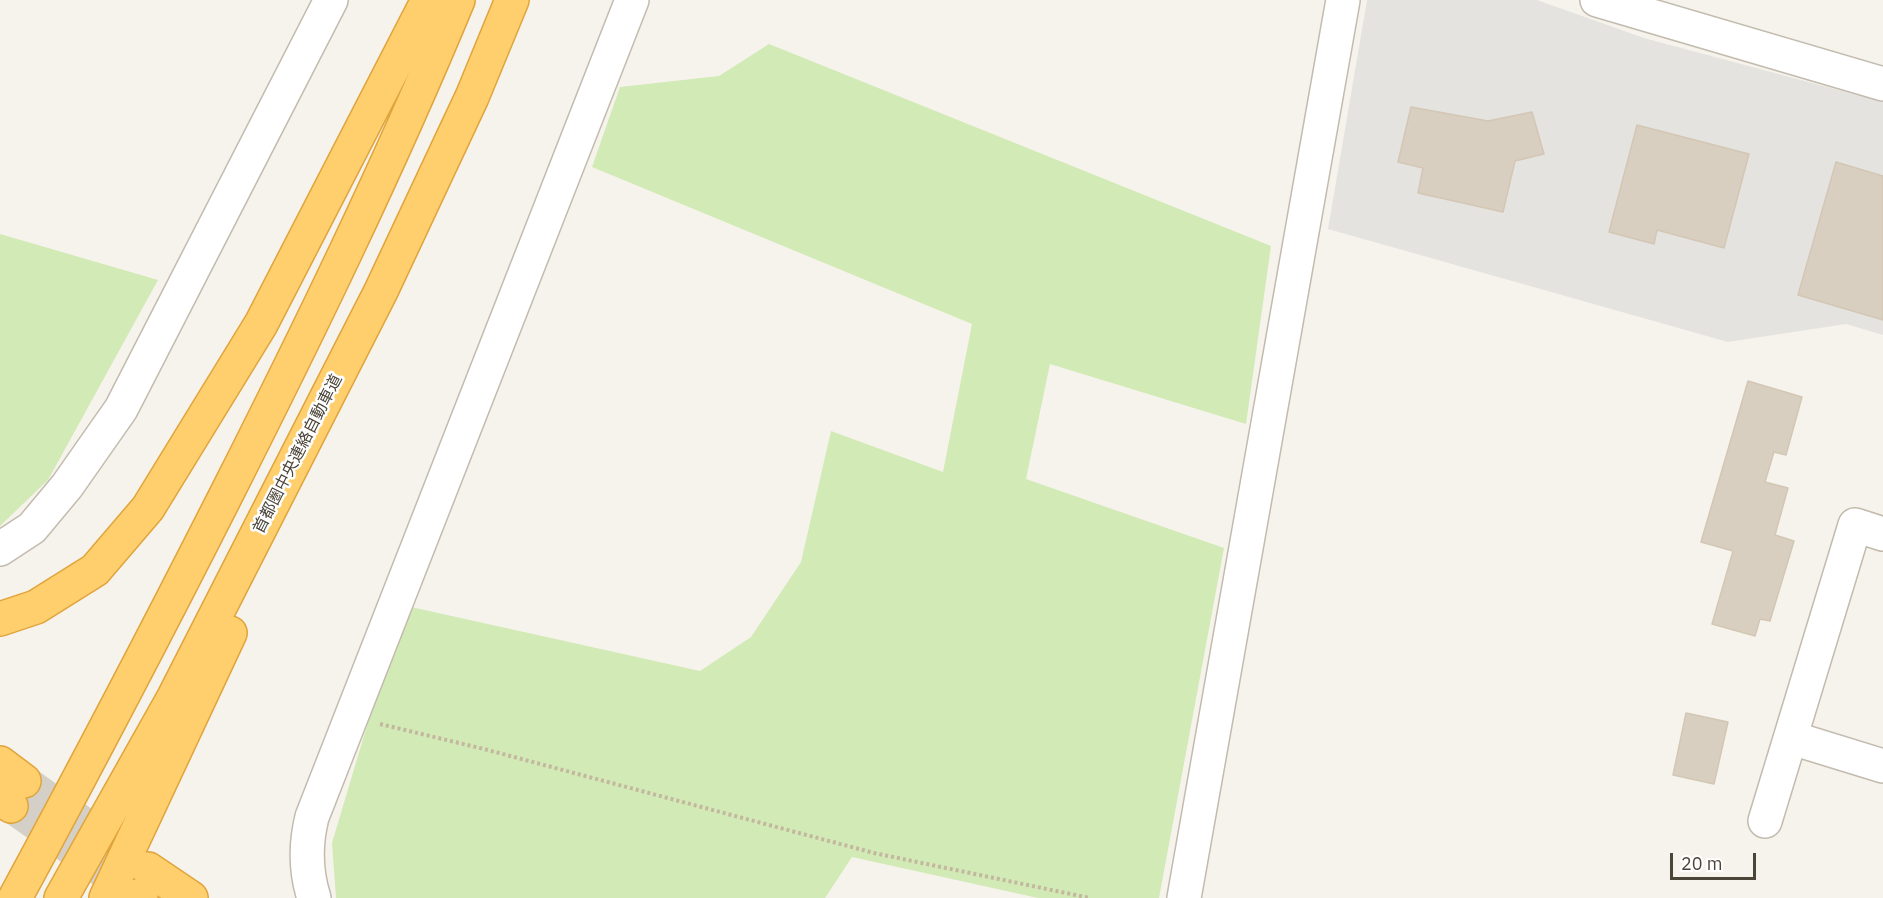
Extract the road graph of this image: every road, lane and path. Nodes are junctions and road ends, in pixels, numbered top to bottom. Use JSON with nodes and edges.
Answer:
{"nodes":[{"id":1,"x":331,"y":0,"type":"edge"},
{"id":2,"x":428,"y":0,"type":"edge"},
{"id":3,"x":458,"y":0,"type":"edge"},
{"id":4,"x":512,"y":0,"type":"edge"},
{"id":5,"x":632,"y":0,"type":"edge"},
{"id":6,"x":1343,"y":0,"type":"edge"},
{"id":7,"x":1597,"y":0,"type":"edge"},
{"id":8,"x":1883,"y":84,"type":"edge"},
{"id":9,"x":381,"y":291,"type":"junction"},
{"id":10,"x":1883,"y":534,"type":"edge"},
{"id":11,"x":0,"y":549,"type":"edge"},
{"id":12,"x":0,"y":620,"type":"edge"},
{"id":13,"x":350,"y":717,"type":"junction"},
{"id":14,"x":1792,"y":738,"type":"junction"},
{"id":15,"x":1883,"y":766,"type":"edge"},
{"id":16,"x":1765,"y":821,"type":"dead end"},
{"id":17,"x":133,"y":890,"type":"edge"},
{"id":18,"x":15,"y":898,"type":"edge"},
{"id":19,"x":61,"y":898,"type":"edge"},
{"id":20,"x":191,"y":898,"type":"edge"},
{"id":21,"x":314,"y":898,"type":"edge"},
{"id":22,"x":1090,"y":898,"type":"edge"},
{"id":23,"x":1184,"y":898,"type":"edge"}],
"edges":[{"from":1,"to":11,"type":"street"},
{"from":2,"to":12,"type":"highway"},
{"from":3,"to":18,"type":"highway"},
{"from":4,"to":9,"type":"highway","name":"首都圏中央連絡自動車道"},
{"from":5,"to":13,"type":"street"},
{"from":6,"to":23,"type":"street"},
{"from":7,"to":8,"type":"street"},
{"from":9,"to":17,"type":"highway"},
{"from":9,"to":19,"type":"highway","name":"首都圏中央連絡自動車道"},
{"from":10,"to":14,"type":"street"},
{"from":13,"to":21,"type":"street"},
{"from":13,"to":22,"type":"path"},
{"from":14,"to":15,"type":"street"},
{"from":14,"to":16,"type":"street"},
{"from":17,"to":20,"type":"highway"}]}
